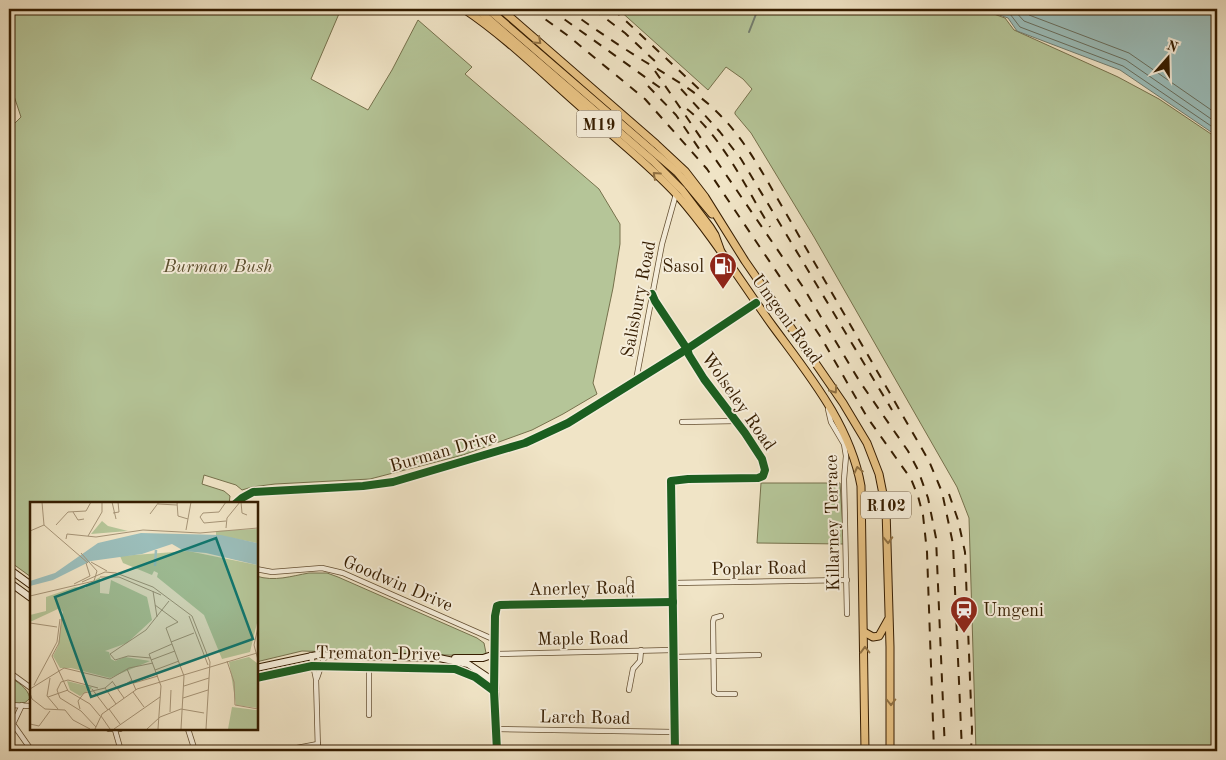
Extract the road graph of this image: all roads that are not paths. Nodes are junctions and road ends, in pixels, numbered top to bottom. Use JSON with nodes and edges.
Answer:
{"nodes":[{"id":1,"x":464,"y":9,"type":"edge"},
{"id":2,"x":477,"y":9,"type":"edge"},
{"id":3,"x":488,"y":9,"type":"edge"},
{"id":4,"x":501,"y":9,"type":"edge"},
{"id":5,"x":548,"y":64,"type":"junction"},
{"id":6,"x":676,"y":194,"type":"junction"},
{"id":7,"x":728,"y":234,"type":"junction"},
{"id":8,"x":721,"y":252,"type":"junction"},
{"id":9,"x":652,"y":294,"type":"junction"},
{"id":10,"x":756,"y":303,"type":"junction"},
{"id":11,"x":687,"y":349,"type":"junction"},
{"id":12,"x":636,"y":380,"type":"junction"},
{"id":13,"x":828,"y":405,"type":"junction"},
{"id":14,"x":736,"y":421,"type":"junction"},
{"id":15,"x":682,"y":422,"type":"dead end"},
{"id":16,"x":238,"y":502,"type":"edge"},
{"id":17,"x":9,"y":569,"type":"edge"},
{"id":18,"x":258,"y":569,"type":"edge"},
{"id":19,"x":629,"y":579,"type":"dead end"},
{"id":20,"x":847,"y":580,"type":"junction"},
{"id":21,"x":9,"y":582,"type":"edge"},
{"id":22,"x":672,"y":583,"type":"junction"},
{"id":23,"x":30,"y":584,"type":"edge"},
{"id":24,"x":30,"y":597,"type":"edge"},
{"id":25,"x":673,"y":602,"type":"junction"},
{"id":26,"x":630,"y":603,"type":"junction"},
{"id":27,"x":847,"y":614,"type":"dead end"},
{"id":28,"x":721,"y":616,"type":"dead end"},
{"id":29,"x":889,"y":620,"type":"junction"},
{"id":30,"x":864,"y":632,"type":"junction"},
{"id":31,"x":495,"y":640,"type":"junction"},
{"id":32,"x":640,"y":650,"type":"junction"},
{"id":33,"x":673,"y":650,"type":"junction"},
{"id":34,"x":325,"y":654,"type":"junction"},
{"id":35,"x":495,"y":654,"type":"junction"},
{"id":36,"x":311,"y":655,"type":"junction"},
{"id":37,"x":759,"y":655,"type":"dead end"},
{"id":38,"x":714,"y":656,"type":"junction"},
{"id":39,"x":392,"y":657,"type":"junction"},
{"id":40,"x":673,"y":658,"type":"junction"},
{"id":41,"x":443,"y":659,"type":"junction"},
{"id":42,"x":312,"y":666,"type":"junction"},
{"id":43,"x":321,"y":666,"type":"junction"},
{"id":44,"x":369,"y":666,"type":"junction"},
{"id":45,"x":392,"y":667,"type":"junction"},
{"id":46,"x":258,"y":668,"type":"edge"},
{"id":47,"x":446,"y":669,"type":"junction"},
{"id":48,"x":9,"y":672,"type":"edge"},
{"id":49,"x":258,"y":678,"type":"edge"},
{"id":50,"x":316,"y":679,"type":"junction"},
{"id":51,"x":494,"y":682,"type":"junction"},
{"id":52,"x":30,"y":687,"type":"edge"},
{"id":53,"x":494,"y":690,"type":"junction"},
{"id":54,"x":629,"y":690,"type":"dead end"},
{"id":55,"x":735,"y":694,"type":"dead end"},
{"id":56,"x":9,"y":705,"type":"edge"},
{"id":57,"x":22,"y":705,"type":"junction"},
{"id":58,"x":30,"y":706,"type":"edge"},
{"id":59,"x":369,"y":715,"type":"dead end"},
{"id":60,"x":9,"y":719,"type":"edge"},
{"id":61,"x":13,"y":724,"type":"junction"},
{"id":62,"x":496,"y":729,"type":"junction"},
{"id":63,"x":117,"y":730,"type":"edge"},
{"id":64,"x":188,"y":730,"type":"edge"},
{"id":65,"x":674,"y":732,"type":"junction"},
{"id":66,"x":318,"y":744,"type":"junction"},
{"id":67,"x":32,"y":751,"type":"edge"},
{"id":68,"x":121,"y":751,"type":"edge"},
{"id":69,"x":194,"y":751,"type":"edge"},
{"id":70,"x":282,"y":751,"type":"edge"},
{"id":71,"x":318,"y":751,"type":"edge"},
{"id":72,"x":497,"y":751,"type":"edge"},
{"id":73,"x":675,"y":751,"type":"edge"},
{"id":74,"x":865,"y":751,"type":"edge"},
{"id":75,"x":890,"y":751,"type":"edge"}],
"edges":[{"from":6,"to":1,"type":"main road","name":"Umgeni Road","number":"M19","one_way":true},
{"from":2,"to":5,"type":"main road"},
{"from":3,"to":5,"type":"main road"},
{"from":4,"to":7,"type":"main road","name":"Umgeni Road","number":"M19","one_way":true},
{"from":5,"to":7,"type":"main road"},
{"from":5,"to":8,"type":"main road"},
{"from":6,"to":8,"type":"main road","name":"Umgeni Road","number":"M19"},
{"from":6,"to":9,"type":"street","name":"Salisbury Road"},
{"from":7,"to":29,"type":"main road","name":"Umgeni Road","number":"R102","one_way":true},
{"from":8,"to":10,"type":"main road","name":"Umgeni Road","number":"R102"},
{"from":9,"to":11,"type":"street","name":"Wolseley Road"},
{"from":9,"to":12,"type":"street","name":"Salisbury Road"},
{"from":10,"to":11,"type":"street","name":"Burman Drive"},
{"from":10,"to":13,"type":"main road","name":"Umgeni Road","number":"R102"},
{"from":11,"to":12,"type":"street","name":"Burman Drive"},
{"from":11,"to":14,"type":"street","name":"Wolseley Road"},
{"from":12,"to":16,"type":"street","name":"Burman Drive"},
{"from":13,"to":20,"type":"street","name":"Killarney Terrace"},
{"from":30,"to":13,"type":"main road","name":"Umgeni Road","number":"R102","one_way":true},
{"from":14,"to":15,"type":"street"},
{"from":14,"to":22,"type":"street","name":"Wolseley Road"},
{"from":17,"to":23,"type":"street"},
{"from":18,"to":31,"type":"street","name":"Goodwin Drive"},
{"from":19,"to":26,"type":"street"},
{"from":20,"to":22,"type":"street","name":"Poplar Road"},
{"from":20,"to":27,"type":"street","name":"Killarney Terrace"},
{"from":21,"to":24,"type":"street"},
{"from":22,"to":25,"type":"street"},
{"from":25,"to":26,"type":"street","name":"Anerley Road"},
{"from":25,"to":33,"type":"street"},
{"from":26,"to":31,"type":"street","name":"Anerley Road"},
{"from":28,"to":38,"type":"street"},
{"from":29,"to":30,"type":"main road"},
{"from":29,"to":75,"type":"main road","name":"Umgeni Road","number":"R102","one_way":true},
{"from":74,"to":30,"type":"main road","name":"Umgeni Road","number":"R102","one_way":true},
{"from":31,"to":35,"type":"street"},
{"from":32,"to":33,"type":"street","name":"Maple Road"},
{"from":32,"to":35,"type":"street","name":"Maple Road"},
{"from":32,"to":54,"type":"street"},
{"from":33,"to":40,"type":"street"},
{"from":34,"to":36,"type":"street","name":"Trematon Drive"},
{"from":34,"to":39,"type":"street","name":"Trematon Drive"},
{"from":34,"to":43,"type":"street"},
{"from":35,"to":41,"type":"street"},
{"from":35,"to":51,"type":"street"},
{"from":36,"to":42,"type":"street"},
{"from":36,"to":46,"type":"street","name":"Trematon Drive"},
{"from":37,"to":38,"type":"street"},
{"from":38,"to":40,"type":"street"},
{"from":38,"to":55,"type":"street"},
{"from":39,"to":41,"type":"street","name":"Trematon Drive"},
{"from":39,"to":45,"type":"street"},
{"from":40,"to":65,"type":"street"},
{"from":41,"to":47,"type":"street"},
{"from":41,"to":51,"type":"street","name":"Trematon Drive"},
{"from":42,"to":43,"type":"street","name":"Trematon Drive"},
{"from":42,"to":49,"type":"street","name":"Trematon Drive"},
{"from":42,"to":50,"type":"street"},
{"from":43,"to":44,"type":"street","name":"Trematon Drive"},
{"from":43,"to":50,"type":"street"},
{"from":44,"to":45,"type":"street","name":"Trematon Drive"},
{"from":44,"to":59,"type":"street"},
{"from":45,"to":47,"type":"street","name":"Trematon Drive"},
{"from":47,"to":53,"type":"street","name":"Trematon Drive"},
{"from":48,"to":52,"type":"street"},
{"from":50,"to":66,"type":"street"},
{"from":51,"to":53,"type":"street"},
{"from":53,"to":62,"type":"street"},
{"from":56,"to":57,"type":"street"},
{"from":57,"to":58,"type":"street"},
{"from":57,"to":61,"type":"street"},
{"from":60,"to":61,"type":"street"},
{"from":61,"to":67,"type":"street"},
{"from":62,"to":65,"type":"street","name":"Larch Road"},
{"from":62,"to":72,"type":"street"},
{"from":63,"to":68,"type":"street"},
{"from":64,"to":69,"type":"street"},
{"from":65,"to":73,"type":"street"},
{"from":66,"to":70,"type":"street"},
{"from":66,"to":71,"type":"street"}]}
